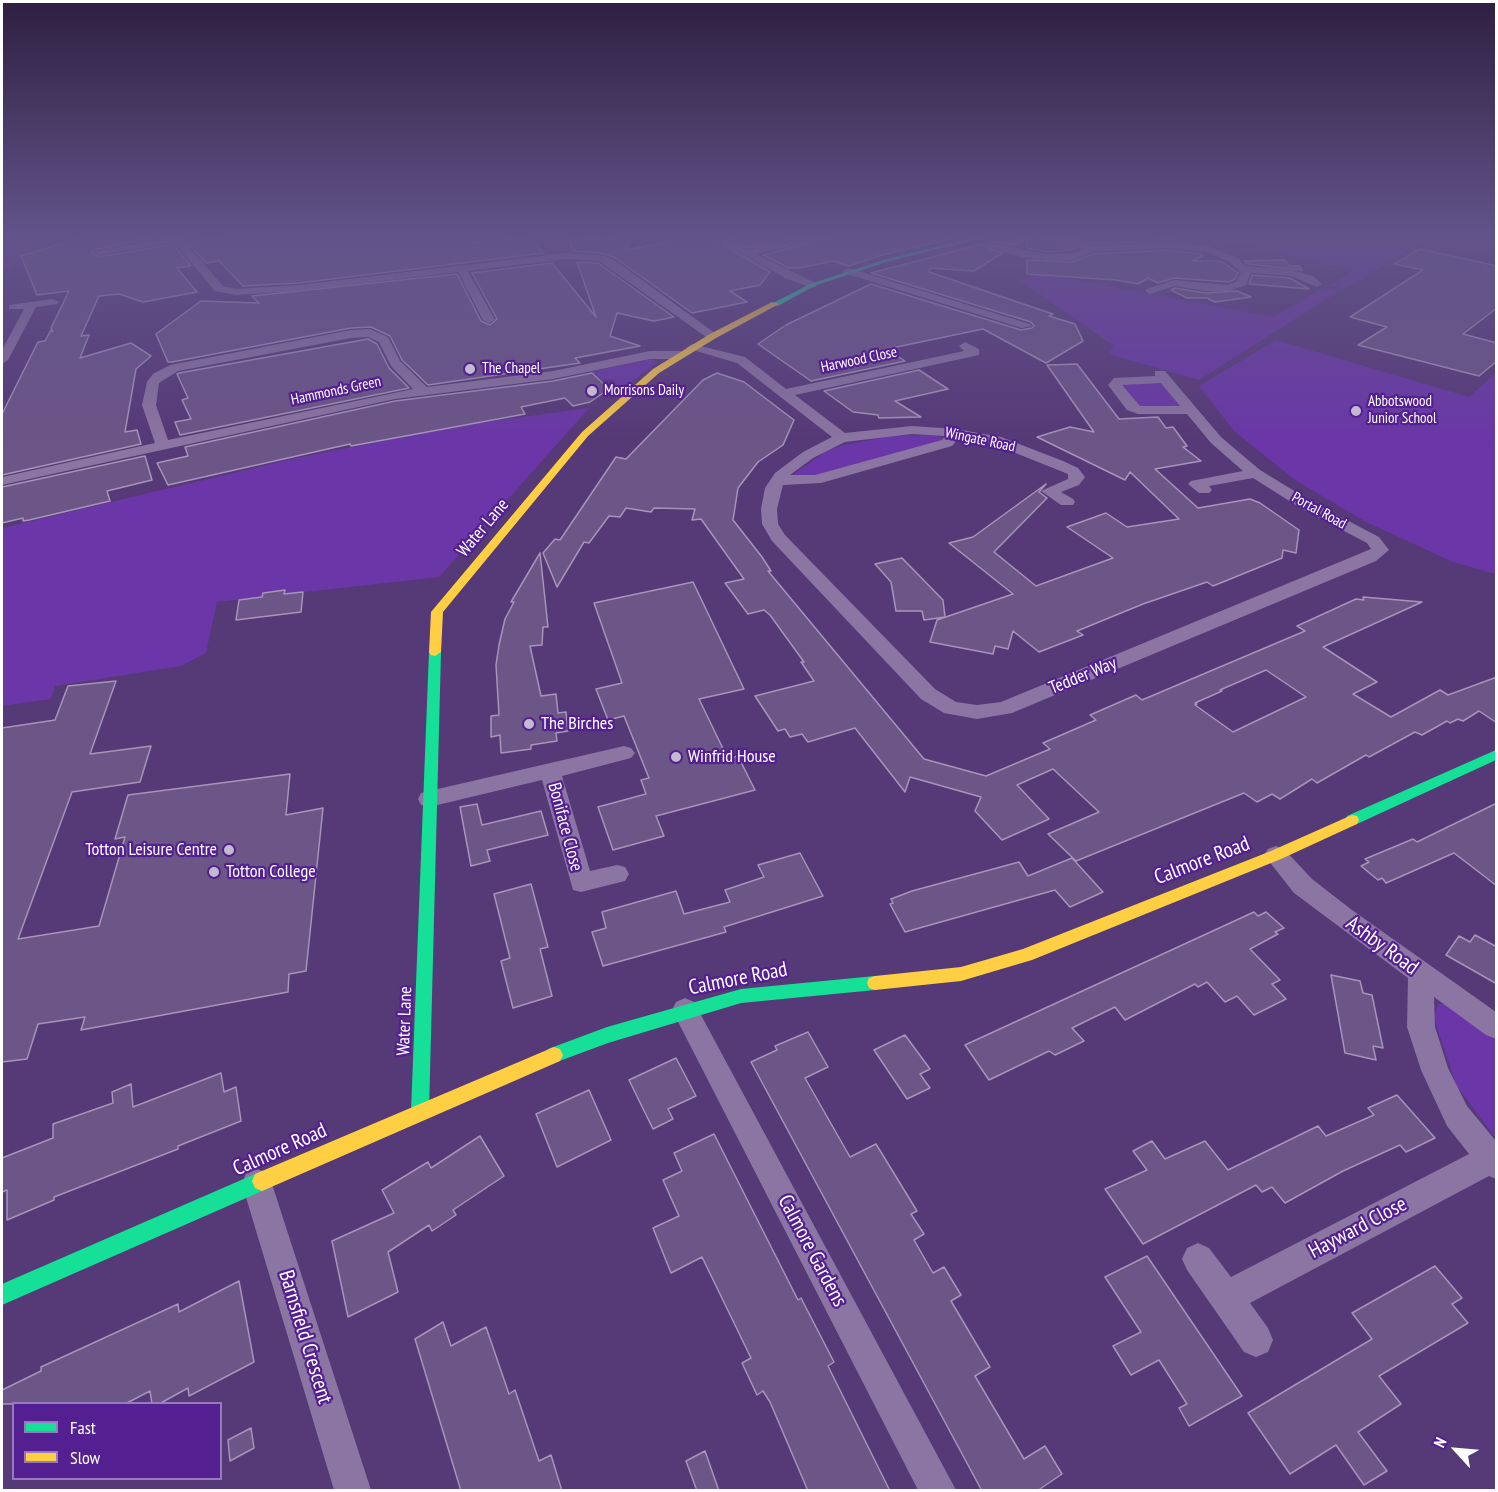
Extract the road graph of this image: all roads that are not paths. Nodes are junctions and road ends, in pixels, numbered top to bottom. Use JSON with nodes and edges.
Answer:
{"nodes":[{"id":1,"x":32,"y":305,"type":"edge"},
{"id":2,"x":26,"y":306,"type":"edge"},
{"id":3,"x":481,"y":306,"type":"edge"},
{"id":4,"x":671,"y":306,"type":"edge"},
{"id":5,"x":772,"y":306,"type":"edge"},
{"id":6,"x":971,"y":306,"type":"edge"},
{"id":7,"x":13,"y":307,"type":"dead end"},
{"id":8,"x":489,"y":320,"type":"dead end"},
{"id":9,"x":1026,"y":327,"type":"dead end"},
{"id":10,"x":713,"y":336,"type":"junction"},
{"id":11,"x":7,"y":341,"type":"edge"},
{"id":12,"x":686,"y":352,"type":"junction"},
{"id":13,"x":975,"y":352,"type":"dead end"},
{"id":14,"x":2,"y":360,"type":"edge"},
{"id":15,"x":423,"y":391,"type":"junction"},
{"id":16,"x":785,"y":393,"type":"junction"},
{"id":17,"x":1190,"y":410,"type":"junction"},
{"id":18,"x":956,"y":433,"type":"junction"},
{"id":19,"x":843,"y":438,"type":"junction"},
{"id":20,"x":164,"y":446,"type":"junction"},
{"id":21,"x":1255,"y":474,"type":"junction"},
{"id":22,"x":777,"y":480,"type":"junction"},
{"id":23,"x":2,"y":482,"type":"edge"},
{"id":24,"x":1196,"y":484,"type":"dead end"},
{"id":25,"x":1067,"y":502,"type":"dead end"},
{"id":26,"x":1381,"y":550,"type":"joint"},
{"id":27,"x":624,"y":753,"type":"dead end"},
{"id":28,"x":1497,"y":755,"type":"edge"},
{"id":29,"x":550,"y":771,"type":"junction"},
{"id":30,"x":429,"y":799,"type":"junction"},
{"id":31,"x":1276,"y":855,"type":"junction"},
{"id":32,"x":616,"y":874,"type":"dead end"},
{"id":33,"x":1421,"y":974,"type":"junction"},
{"id":34,"x":685,"y":1010,"type":"junction"},
{"id":35,"x":1497,"y":1027,"type":"edge"},
{"id":36,"x":420,"y":1111,"type":"junction"},
{"id":37,"x":1494,"y":1162,"type":"edge"},
{"id":38,"x":257,"y":1184,"type":"junction"},
{"id":39,"x":1198,"y":1259,"type":"dead end"},
{"id":40,"x":2,"y":1295,"type":"edge"},
{"id":41,"x":1226,"y":1298,"type":"junction"},
{"id":42,"x":1256,"y":1340,"type":"dead end"},
{"id":43,"x":353,"y":1491,"type":"edge"},
{"id":44,"x":938,"y":1491,"type":"edge"}],
"edges":[{"from":1,"to":11,"type":"street"},
{"from":2,"to":7,"type":"street"},
{"from":3,"to":8,"type":"street"},
{"from":4,"to":10,"type":"street"},
{"from":5,"to":10,"type":"street","name":"Water Lane"},
{"from":6,"to":9,"type":"street"},
{"from":10,"to":12,"type":"street","name":"Water Lane"},
{"from":11,"to":14,"type":"street"},
{"from":12,"to":15,"type":"street","name":"Hammonds Green"},
{"from":12,"to":16,"type":"street","name":"Hammonds Green"},
{"from":12,"to":30,"type":"street","name":"Water Lane"},
{"from":13,"to":16,"type":"street","name":"Harwood Close"},
{"from":15,"to":20,"type":"street","name":"Hammonds Green"},
{"from":15,"to":20,"type":"street"},
{"from":16,"to":19,"type":"street","name":"Hammonds Green"},
{"from":17,"to":17,"type":"street","name":"Portal Road"},
{"from":17,"to":21,"type":"street","name":"Portal Road"},
{"from":18,"to":19,"type":"street","name":"Wingate Road"},
{"from":18,"to":22,"type":"street"},
{"from":18,"to":25,"type":"street","name":"Wingate Road"},
{"from":19,"to":22,"type":"street","name":"Wingate Road"},
{"from":20,"to":23,"type":"street","name":"Hammonds Green"},
{"from":21,"to":24,"type":"street"},
{"from":21,"to":26,"type":"street","name":"Portal Road"},
{"from":22,"to":26,"type":"street","name":"Tedder Way"},
{"from":27,"to":29,"type":"street","name":"Boniface Close"},
{"from":28,"to":31,"type":"street","name":"Calmore Road"},
{"from":29,"to":30,"type":"street","name":"Boniface Close"},
{"from":29,"to":32,"type":"street","name":"Boniface Close"},
{"from":30,"to":36,"type":"street","name":"Water Lane"},
{"from":31,"to":33,"type":"street","name":"Ashby Road"},
{"from":31,"to":34,"type":"street","name":"Calmore Road"},
{"from":33,"to":35,"type":"street","name":"Ashby Road"},
{"from":33,"to":37,"type":"street"},
{"from":34,"to":36,"type":"street","name":"Calmore Road"},
{"from":34,"to":44,"type":"street","name":"Calmore Gardens"},
{"from":36,"to":38,"type":"street","name":"Calmore Road"},
{"from":37,"to":41,"type":"street","name":"Hayward Close"},
{"from":38,"to":40,"type":"street","name":"Calmore Road"},
{"from":38,"to":43,"type":"street","name":"Barnsfield Crescent"},
{"from":39,"to":41,"type":"street"},
{"from":41,"to":42,"type":"street"}]}
